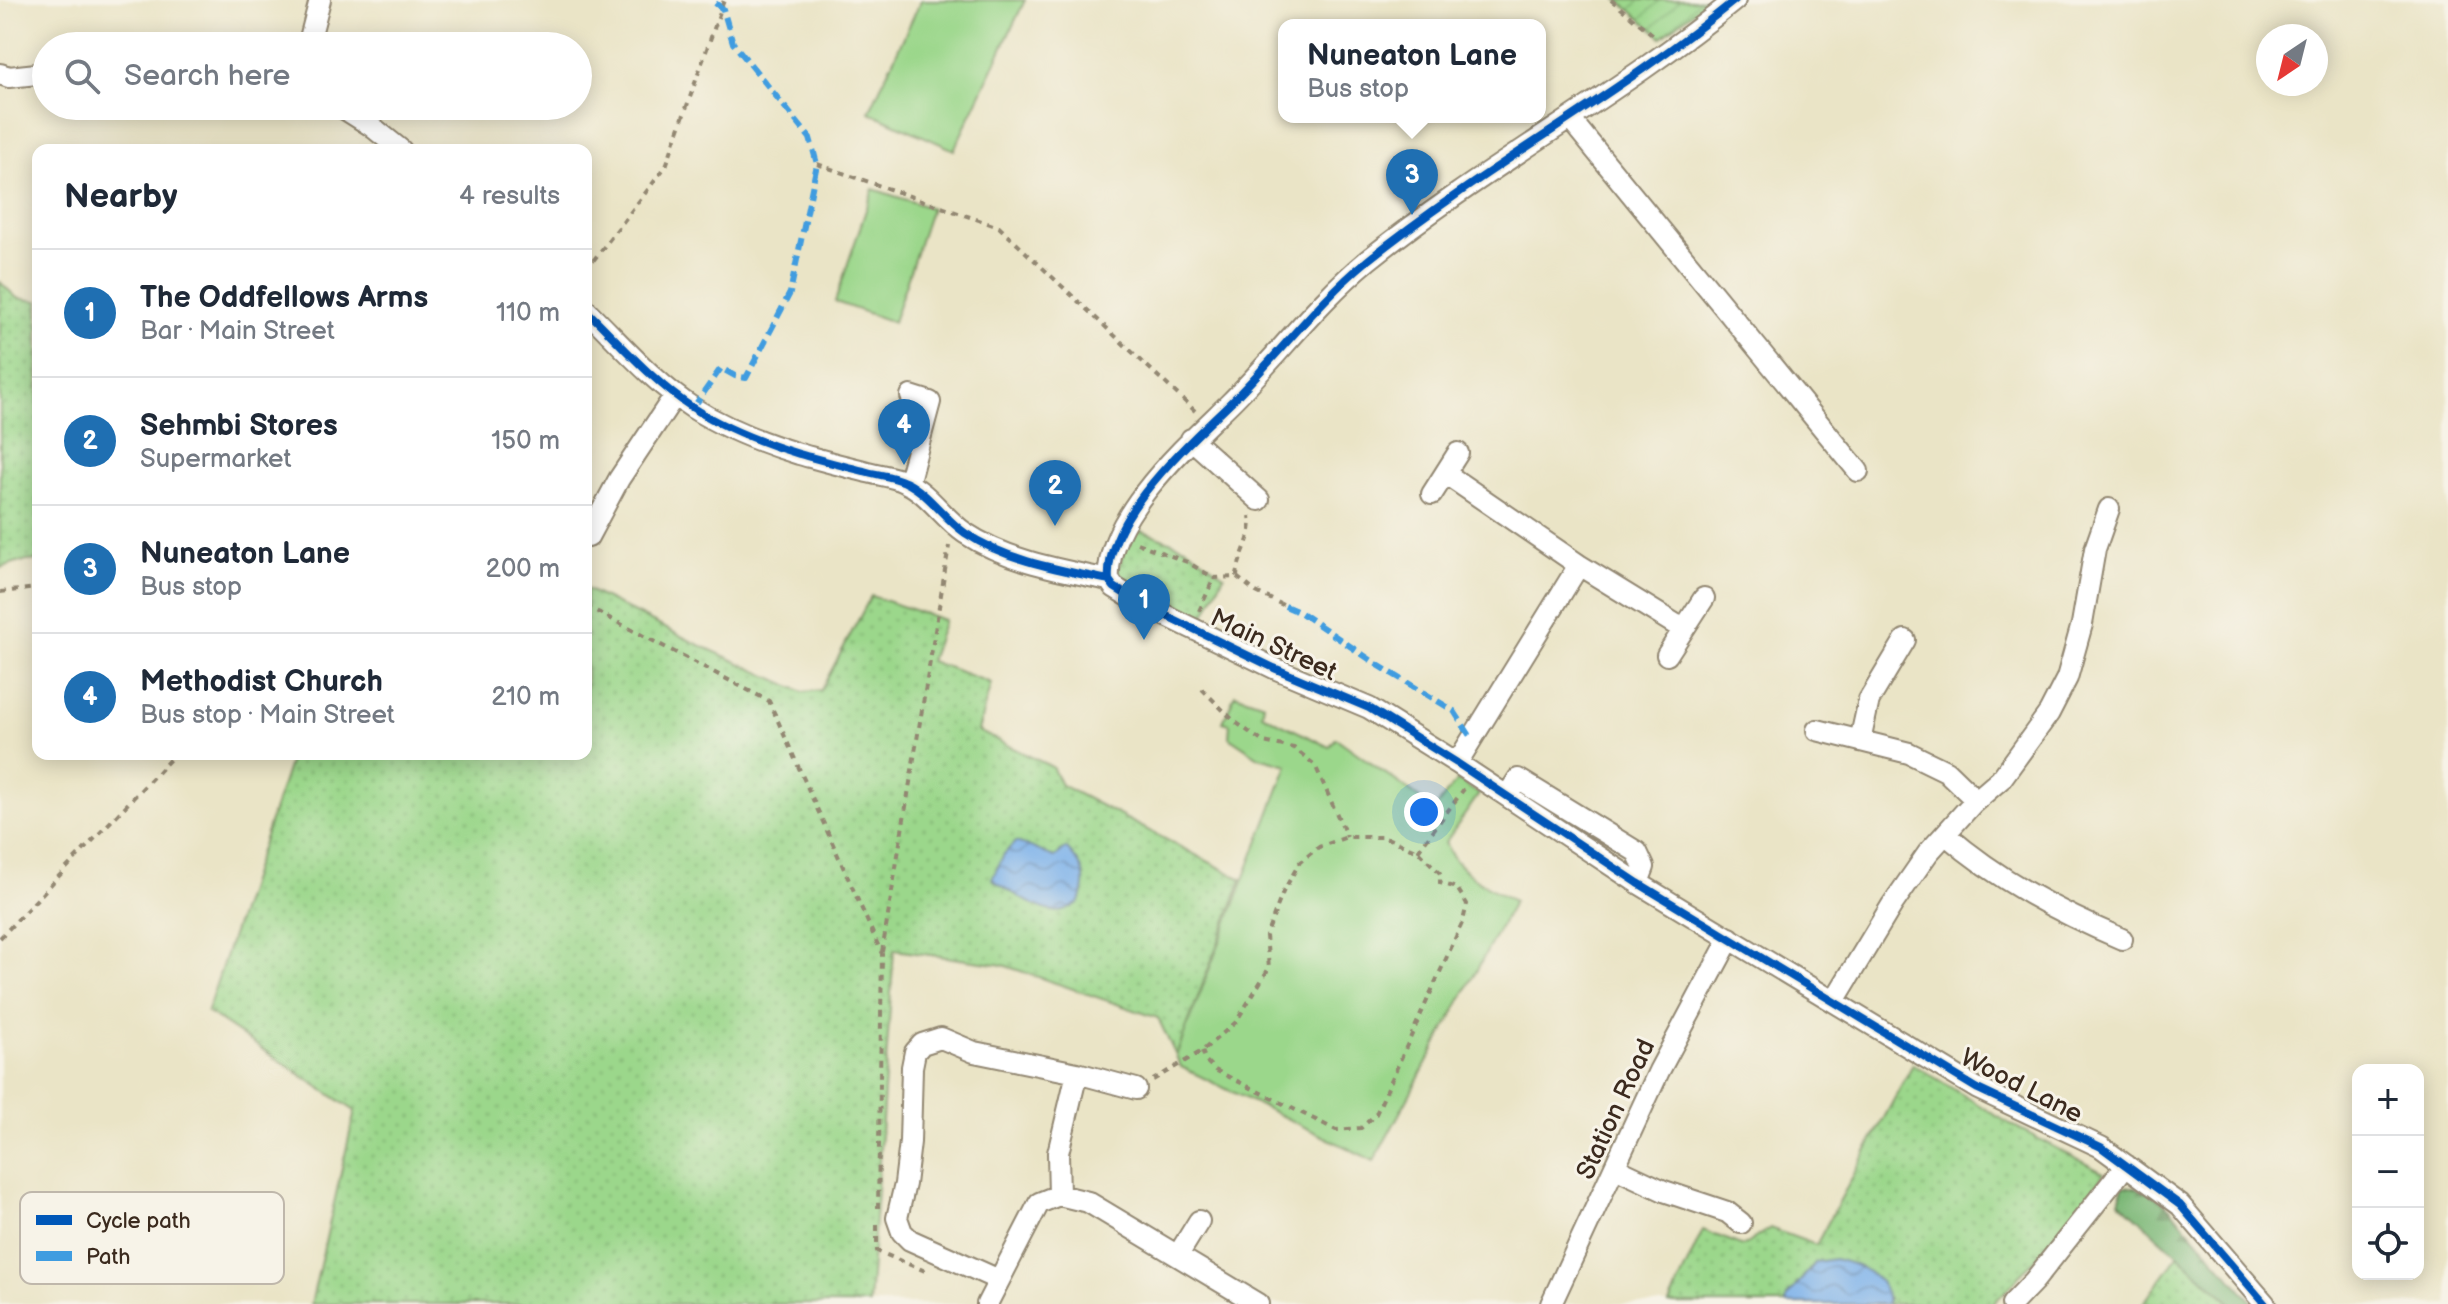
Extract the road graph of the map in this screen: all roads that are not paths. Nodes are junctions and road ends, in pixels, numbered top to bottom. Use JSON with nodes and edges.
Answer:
{"nodes":[{"id":1,"x":320,"y":0,"type":"edge"},
{"id":2,"x":1735,"y":0,"type":"edge"},
{"id":3,"x":312,"y":32,"type":"edge"},
{"id":4,"x":0,"y":74,"type":"edge"},
{"id":5,"x":32,"y":75,"type":"edge"},
{"id":6,"x":1570,"y":119,"type":"junction"},
{"id":7,"x":362,"y":120,"type":"edge"},
{"id":8,"x":394,"y":144,"type":"edge"},
{"id":9,"x":592,"y":316,"type":"edge"},
{"id":10,"x":675,"y":395,"type":"junction"},
{"id":11,"x":911,"y":396,"type":"dead end"},
{"id":12,"x":1191,"y":439,"type":"junction"},
{"id":13,"x":1458,"y":453,"type":"dead end"},
{"id":14,"x":1858,"y":471,"type":"dead end"},
{"id":15,"x":1446,"y":474,"type":"junction"},
{"id":16,"x":908,"y":484,"type":"junction"},
{"id":17,"x":1432,"y":494,"type":"dead end"},
{"id":18,"x":1259,"y":500,"type":"road end"},
{"id":19,"x":2109,"y":509,"type":"dead end"},
{"id":20,"x":592,"y":530,"type":"edge"},
{"id":21,"x":1579,"y":565,"type":"junction"},
{"id":22,"x":1109,"y":580,"type":"junction"},
{"id":23,"x":1704,"y":598,"type":"dead end"},
{"id":24,"x":1683,"y":629,"type":"junction"},
{"id":25,"x":1905,"y":640,"type":"dead end"},
{"id":26,"x":1667,"y":655,"type":"dead end"},
{"id":27,"x":1817,"y":730,"type":"dead end"},
{"id":28,"x":1860,"y":741,"type":"junction"},
{"id":29,"x":1466,"y":769,"type":"junction"},
{"id":30,"x":1976,"y":800,"type":"junction"},
{"id":31,"x":1945,"y":834,"type":"junction"},
{"id":32,"x":1730,"y":938,"type":"junction"},
{"id":33,"x":2122,"y":939,"type":"dead end"},
{"id":34,"x":1834,"y":1001,"type":"junction"},
{"id":35,"x":1077,"y":1073,"type":"junction"},
{"id":36,"x":1136,"y":1089,"type":"road end"},
{"id":37,"x":2126,"y":1165,"type":"junction"},
{"id":38,"x":1615,"y":1168,"type":"junction"},
{"id":39,"x":1059,"y":1195,"type":"junction"},
{"id":40,"x":1199,"y":1221,"type":"dead end"},
{"id":41,"x":1741,"y":1223,"type":"dead end"},
{"id":42,"x":1178,"y":1255,"type":"junction"},
{"id":43,"x":999,"y":1280,"type":"junction"},
{"id":44,"x":987,"y":1304,"type":"edge"},
{"id":45,"x":1258,"y":1304,"type":"edge"},
{"id":46,"x":1551,"y":1304,"type":"edge"},
{"id":47,"x":2012,"y":1304,"type":"edge"},
{"id":48,"x":2265,"y":1304,"type":"edge"}],
"edges":[{"from":1,"to":3,"type":"street"},
{"from":2,"to":6,"type":"street"},
{"from":4,"to":5,"type":"street"},
{"from":6,"to":12,"type":"street"},
{"from":6,"to":14,"type":"street"},
{"from":7,"to":8,"type":"street"},
{"from":9,"to":10,"type":"street","name":"Main Street"},
{"from":10,"to":16,"type":"street","name":"Main Street"},
{"from":10,"to":20,"type":"street"},
{"from":11,"to":16,"type":"street"},
{"from":12,"to":18,"type":"street"},
{"from":12,"to":22,"type":"street"},
{"from":13,"to":15,"type":"street"},
{"from":15,"to":17,"type":"street"},
{"from":15,"to":21,"type":"street"},
{"from":16,"to":22,"type":"street","name":"Main Street"},
{"from":19,"to":30,"type":"street"},
{"from":21,"to":24,"type":"street"},
{"from":21,"to":29,"type":"street"},
{"from":22,"to":29,"type":"street","name":"Main Street"},
{"from":23,"to":24,"type":"street"},
{"from":24,"to":26,"type":"street"},
{"from":25,"to":28,"type":"street"},
{"from":27,"to":28,"type":"street"},
{"from":28,"to":30,"type":"street"},
{"from":29,"to":32,"type":"street","name":"Main Street"},
{"from":30,"to":31,"type":"street"},
{"from":31,"to":33,"type":"street"},
{"from":31,"to":34,"type":"street"},
{"from":32,"to":34,"type":"street","name":"Wood Lane"},
{"from":32,"to":38,"type":"street","name":"Station Road"},
{"from":34,"to":37,"type":"street","name":"Wood Lane"},
{"from":35,"to":36,"type":"street"},
{"from":35,"to":39,"type":"street"},
{"from":35,"to":43,"type":"street"},
{"from":37,"to":47,"type":"street"},
{"from":37,"to":48,"type":"street","name":"Wood Lane"},
{"from":38,"to":41,"type":"street"},
{"from":38,"to":46,"type":"street","name":"Station Road"},
{"from":39,"to":42,"type":"street"},
{"from":39,"to":43,"type":"street"},
{"from":40,"to":42,"type":"street"},
{"from":42,"to":45,"type":"street"},
{"from":43,"to":44,"type":"street"}]}
